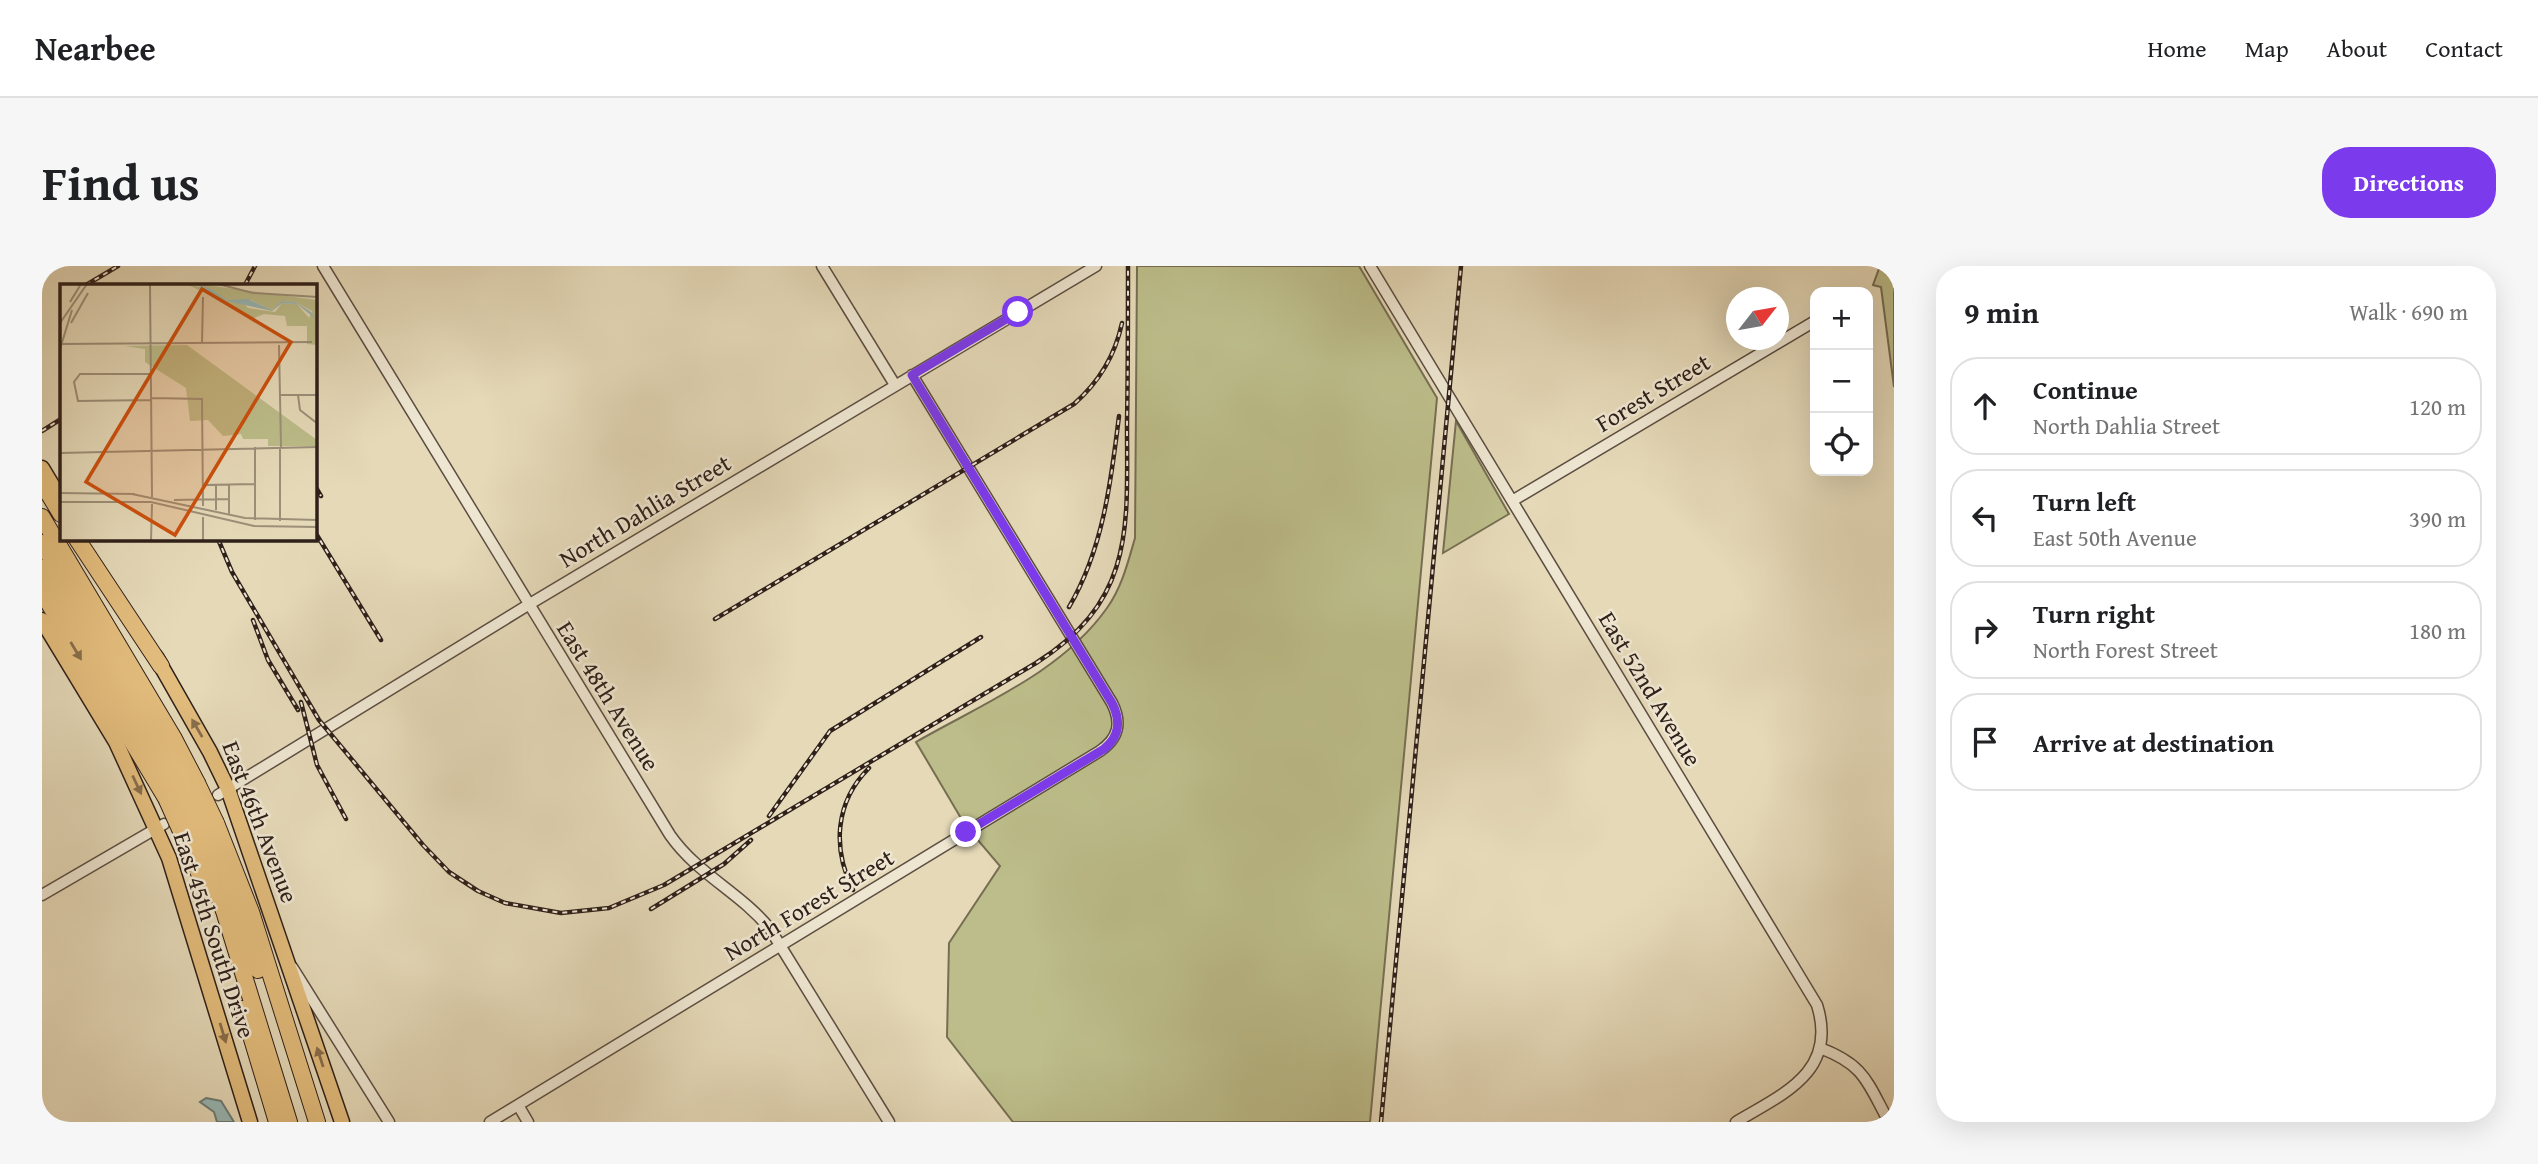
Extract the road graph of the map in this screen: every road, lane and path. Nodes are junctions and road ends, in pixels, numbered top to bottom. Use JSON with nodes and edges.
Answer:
{"nodes":[{"id":1,"x":323,"y":266,"type":"edge"},
{"id":2,"x":822,"y":266,"type":"edge"},
{"id":3,"x":1096,"y":266,"type":"edge"},
{"id":4,"x":1370,"y":266,"type":"edge"},
{"id":5,"x":1079,"y":270,"type":"edge"},
{"id":6,"x":1810,"y":324,"type":"edge"},
{"id":7,"x":912,"y":375,"type":"junction"},
{"id":8,"x":895,"y":385,"type":"junction"},
{"id":9,"x":42,"y":468,"type":"edge"},
{"id":10,"x":42,"y":482,"type":"edge"},
{"id":11,"x":60,"y":498,"type":"edge"},
{"id":12,"x":1512,"y":501,"type":"junction"},
{"id":13,"x":42,"y":502,"type":"edge"},
{"id":14,"x":60,"y":512,"type":"edge"},
{"id":15,"x":42,"y":517,"type":"edge"},
{"id":16,"x":78,"y":541,"type":"edge"},
{"id":17,"x":86,"y":541,"type":"edge"},
{"id":18,"x":50,"y":543,"type":"edge"},
{"id":19,"x":42,"y":568,"type":"edge"},
{"id":20,"x":42,"y":592,"type":"edge"},
{"id":21,"x":527,"y":605,"type":"junction"},
{"id":22,"x":42,"y":620,"type":"edge"},
{"id":23,"x":161,"y":666,"type":"junction"},
{"id":24,"x":181,"y":790,"type":"junction"},
{"id":25,"x":223,"y":792,"type":"junction"},
{"id":26,"x":160,"y":826,"type":"junction"},
{"id":27,"x":200,"y":830,"type":"junction"},
{"id":28,"x":42,"y":895,"type":"edge"},
{"id":29,"x":782,"y":946,"type":"junction"},
{"id":30,"x":289,"y":961,"type":"junction"},
{"id":31,"x":268,"y":966,"type":"junction"},
{"id":32,"x":1820,"y":1048,"type":"junction"},
{"id":33,"x":261,"y":1069,"type":"junction"},
{"id":34,"x":518,"y":1105,"type":"junction"},
{"id":35,"x":250,"y":1122,"type":"edge"},
{"id":36,"x":268,"y":1122,"type":"edge"},
{"id":37,"x":277,"y":1122,"type":"edge"},
{"id":38,"x":289,"y":1122,"type":"edge"},
{"id":39,"x":307,"y":1122,"type":"edge"},
{"id":40,"x":317,"y":1122,"type":"edge"},
{"id":41,"x":326,"y":1122,"type":"edge"},
{"id":42,"x":342,"y":1122,"type":"edge"},
{"id":43,"x":389,"y":1122,"type":"edge"},
{"id":44,"x":490,"y":1122,"type":"edge"},
{"id":45,"x":528,"y":1122,"type":"edge"},
{"id":46,"x":889,"y":1122,"type":"edge"},
{"id":47,"x":1736,"y":1122,"type":"edge"},
{"id":48,"x":1889,"y":1122,"type":"edge"}],
"edges":[{"from":1,"to":21,"type":"street","name":"East 48th Avenue"},
{"from":2,"to":8,"type":"street"},
{"from":3,"to":5,"type":"street","name":"North Dahlia Street"},
{"from":4,"to":12,"type":"street","name":"East 52nd Avenue"},
{"from":5,"to":7,"type":"street","name":"North Dahlia Street"},
{"from":6,"to":12,"type":"street","name":"Forest Street"},
{"from":7,"to":8,"type":"street","name":"North Dahlia Street"},
{"from":7,"to":29,"type":"street","name":"North Forest Street"},
{"from":8,"to":21,"type":"street","name":"North Dahlia Street"},
{"from":9,"to":11,"type":"main road"},
{"from":10,"to":14,"type":"highway"},
{"from":12,"to":32,"type":"street","name":"East 52nd Avenue"},
{"from":13,"to":18,"type":"highway"},
{"from":15,"to":18,"type":"highway"},
{"from":16,"to":23,"type":"highway"},
{"from":17,"to":23,"type":"main road","name":"East 46th Avenue"},
{"from":18,"to":24,"type":"highway"},
{"from":19,"to":24,"type":"highway"},
{"from":20,"to":24,"type":"highway","one_way":true},
{"from":21,"to":25,"type":"street","name":"North Dahlia Street"},
{"from":21,"to":29,"type":"street","name":"East 48th Avenue"},
{"from":22,"to":26,"type":"main road","name":"East 45th South Drive","one_way":true},
{"from":25,"to":23,"type":"main road","name":"East 46th Avenue","one_way":true},
{"from":24,"to":27,"type":"highway","bridge":true},
{"from":24,"to":27,"type":"highway","bridge":true},
{"from":25,"to":30,"type":"main road","name":"East 46th Avenue"},
{"from":26,"to":28,"type":"street"},
{"from":26,"to":35,"type":"main road","name":"East 45th South Drive","one_way":true},
{"from":27,"to":31,"type":"highway"},
{"from":27,"to":33,"type":"highway"},
{"from":27,"to":38,"type":"highway"},
{"from":27,"to":39,"type":"highway"},
{"from":29,"to":34,"type":"street","name":"North Forest Street"},
{"from":29,"to":46,"type":"street","name":"East 48th Avenue"},
{"from":42,"to":30,"type":"main road","one_way":true},
{"from":30,"to":43,"type":"street","name":"East 46th Avenue"},
{"from":31,"to":40,"type":"highway"},
{"from":31,"to":41,"type":"highway"},
{"from":32,"to":47,"type":"street"},
{"from":32,"to":48,"type":"street"},
{"from":33,"to":36,"type":"highway"},
{"from":33,"to":37,"type":"highway"},
{"from":34,"to":44,"type":"street","name":"North Forest Street"},
{"from":34,"to":45,"type":"street"}]}
